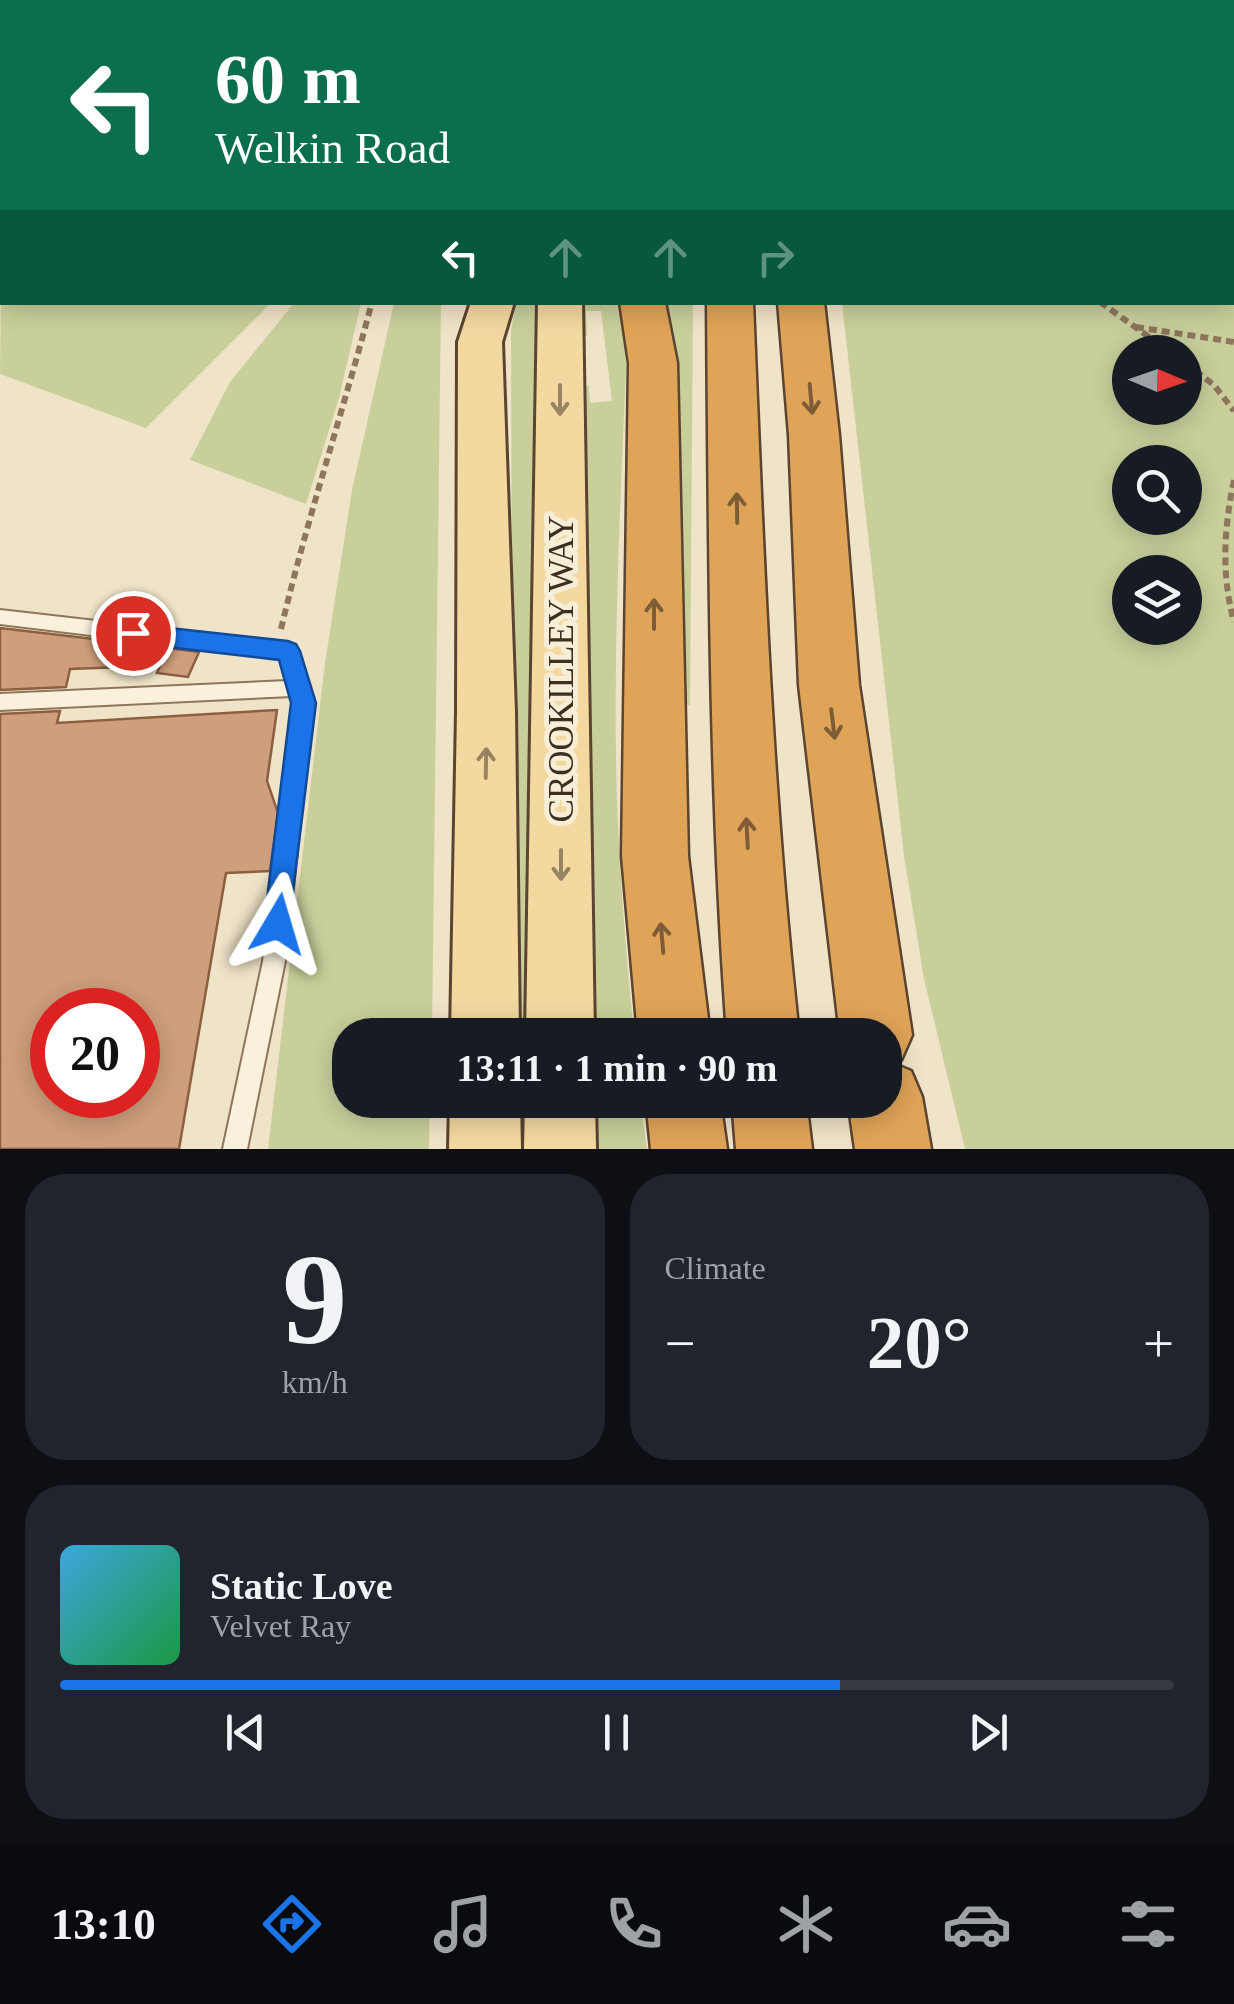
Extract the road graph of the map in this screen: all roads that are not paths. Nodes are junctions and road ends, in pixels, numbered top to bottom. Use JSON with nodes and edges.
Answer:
{"nodes":[{"id":1,"x":560,"y":305,"type":"edge"},
{"id":2,"x":642,"y":305,"type":"edge"},
{"id":3,"x":730,"y":305,"type":"edge"},
{"id":4,"x":801,"y":305,"type":"edge"},
{"id":5,"x":479,"y":316,"type":"edge"},
{"id":6,"x":0,"y":618,"type":"edge"},
{"id":7,"x":299,"y":688,"type":"junction"},
{"id":8,"x":0,"y":702,"type":"edge"},
{"id":9,"x":485,"y":1018,"type":"edge"},
{"id":10,"x":560,"y":1018,"type":"edge"},
{"id":11,"x":672,"y":1018,"type":"edge"},
{"id":12,"x":761,"y":1018,"type":"edge"},
{"id":13,"x":874,"y":1018,"type":"edge"},
{"id":14,"x":485,"y":1118,"type":"edge"},
{"id":15,"x":560,"y":1118,"type":"edge"},
{"id":16,"x":686,"y":1118,"type":"edge"},
{"id":17,"x":771,"y":1118,"type":"edge"},
{"id":18,"x":888,"y":1118,"type":"edge"},
{"id":19,"x":235,"y":1149,"type":"edge"},
{"id":20,"x":485,"y":1149,"type":"edge"},
{"id":21,"x":560,"y":1149,"type":"edge"},
{"id":22,"x":690,"y":1149,"type":"edge"},
{"id":23,"x":774,"y":1149,"type":"edge"},
{"id":24,"x":893,"y":1149,"type":"edge"}],
"edges":[{"from":1,"to":10,"type":"main road","name":"CROOKILLEY WAY","one_way":true},
{"from":11,"to":2,"type":"highway","one_way":true},
{"from":12,"to":3,"type":"highway","one_way":true},
{"from":4,"to":13,"type":"highway","one_way":true},
{"from":9,"to":5,"type":"main road","one_way":true},
{"from":6,"to":7,"type":"lane"},
{"from":7,"to":8,"type":"lane"},
{"from":7,"to":19,"type":"lane"},
{"from":14,"to":20,"type":"main road"},
{"from":15,"to":21,"type":"main road"},
{"from":16,"to":22,"type":"highway"},
{"from":17,"to":23,"type":"highway"},
{"from":18,"to":24,"type":"highway"}]}
